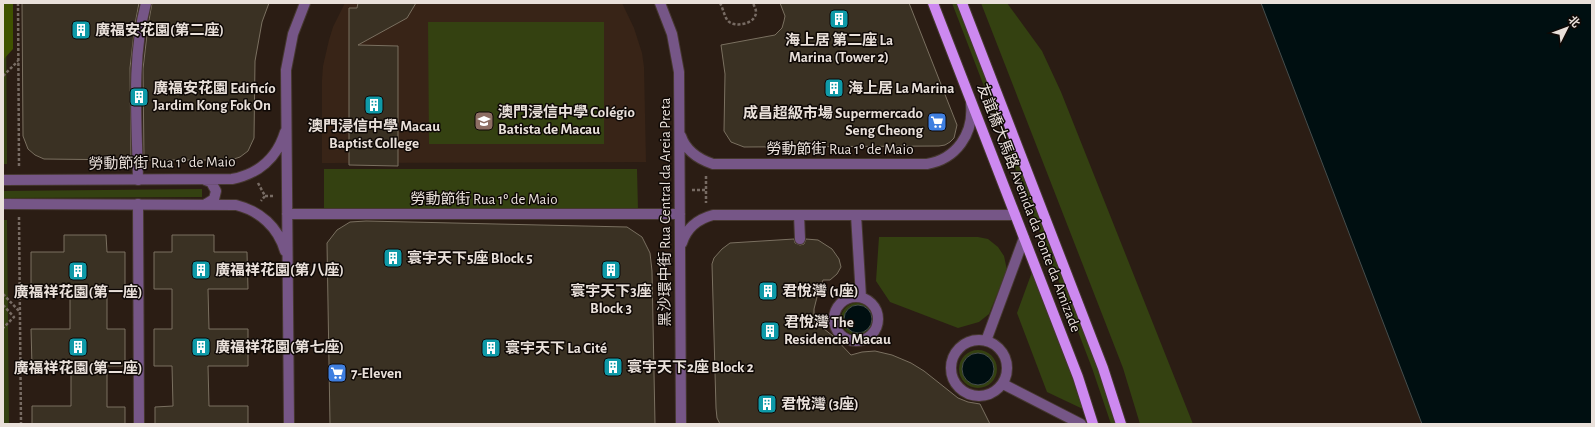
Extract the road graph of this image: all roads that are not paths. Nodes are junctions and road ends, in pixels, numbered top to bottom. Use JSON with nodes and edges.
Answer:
{"nodes":[{"id":1,"x":146,"y":3,"type":"edge"},
{"id":2,"x":304,"y":3,"type":"edge"},
{"id":3,"x":660,"y":3,"type":"edge"},
{"id":4,"x":933,"y":3,"type":"edge"},
{"id":5,"x":962,"y":3,"type":"edge"},
{"id":6,"x":969,"y":95,"type":"junction"},
{"id":7,"x":287,"y":117,"type":"junction"},
{"id":8,"x":679,"y":128,"type":"junction"},
{"id":9,"x":3,"y":180,"type":"edge"},
{"id":10,"x":138,"y":180,"type":"junction"},
{"id":11,"x":205,"y":180,"type":"junction"},
{"id":12,"x":3,"y":204,"type":"edge"},
{"id":13,"x":138,"y":204,"type":"junction"},
{"id":14,"x":206,"y":204,"type":"junction"},
{"id":15,"x":287,"y":214,"type":"junction"},
{"id":16,"x":680,"y":214,"type":"junction"},
{"id":17,"x":799,"y":214,"type":"junction"},
{"id":18,"x":856,"y":215,"type":"junction"},
{"id":19,"x":1015,"y":215,"type":"junction"},
{"id":20,"x":1024,"y":238,"type":"junction"},
{"id":21,"x":800,"y":239,"type":"dead end"},
{"id":22,"x":680,"y":250,"type":"junction"},
{"id":23,"x":288,"y":265,"type":"junction"},
{"id":24,"x":861,"y":297,"type":"junction"},
{"id":25,"x":986,"y":341,"type":"junction"},
{"id":26,"x":1003,"y":384,"type":"junction"},
{"id":27,"x":139,"y":424,"type":"edge"},
{"id":28,"x":289,"y":424,"type":"edge"},
{"id":29,"x":681,"y":424,"type":"edge"},
{"id":30,"x":1081,"y":424,"type":"edge"},
{"id":31,"x":1093,"y":424,"type":"edge"},
{"id":32,"x":1121,"y":424,"type":"edge"}],
"edges":[{"from":1,"to":10,"type":"street"},
{"from":2,"to":7,"type":"street"},
{"from":3,"to":8,"type":"street","name":"黑沙環中街 Rua Central da Areia Preta"},
{"from":4,"to":6,"type":"main road","name":"友誼橋大馬路 Avenida da Ponte da Amizade"},
{"from":5,"to":32,"type":"main road","name":"友誼橋大馬路 Avenida da Ponte da Amizade"},
{"from":6,"to":8,"type":"street","name":"勞動節街 Rua 1º de Maio"},
{"from":6,"to":19,"type":"main road","name":"友誼橋大馬路 Avenida da Ponte da Amizade"},
{"from":7,"to":11,"type":"street","name":"勞動節街 Rua 1º de Maio"},
{"from":7,"to":15,"type":"street"},
{"from":8,"to":16,"type":"street","name":"黑沙環中街 Rua Central da Areia Preta"},
{"from":9,"to":10,"type":"street","name":"勞動節街 Rua 1º de Maio"},
{"from":10,"to":11,"type":"street","name":"勞動節街 Rua 1º de Maio"},
{"from":11,"to":14,"type":"street"},
{"from":12,"to":13,"type":"street"},
{"from":13,"to":14,"type":"street"},
{"from":13,"to":27,"type":"street"},
{"from":14,"to":23,"type":"street"},
{"from":15,"to":16,"type":"street","name":"勞動節街 Rua 1º de Maio"},
{"from":15,"to":23,"type":"street"},
{"from":16,"to":22,"type":"street","name":"黑沙環中街 Rua Central da Areia Preta"},
{"from":17,"to":18,"type":"street"},
{"from":17,"to":21,"type":"street"},
{"from":17,"to":22,"type":"street"},
{"from":18,"to":19,"type":"street"},
{"from":18,"to":24,"type":"street"},
{"from":19,"to":20,"type":"main road","name":"友誼橋大馬路 Avenida da Ponte da Amizade"},
{"from":20,"to":25,"type":"street"},
{"from":20,"to":31,"type":"main road","name":"友誼橋大馬路 Avenida da Ponte da Amizade"},
{"from":22,"to":29,"type":"street","name":"黑沙環中街 Rua Central da Areia Preta"},
{"from":23,"to":28,"type":"street"},
{"from":24,"to":24,"type":"street"},
{"from":25,"to":26,"type":"street"},
{"from":25,"to":26,"type":"street"},
{"from":26,"to":30,"type":"street"}]}
